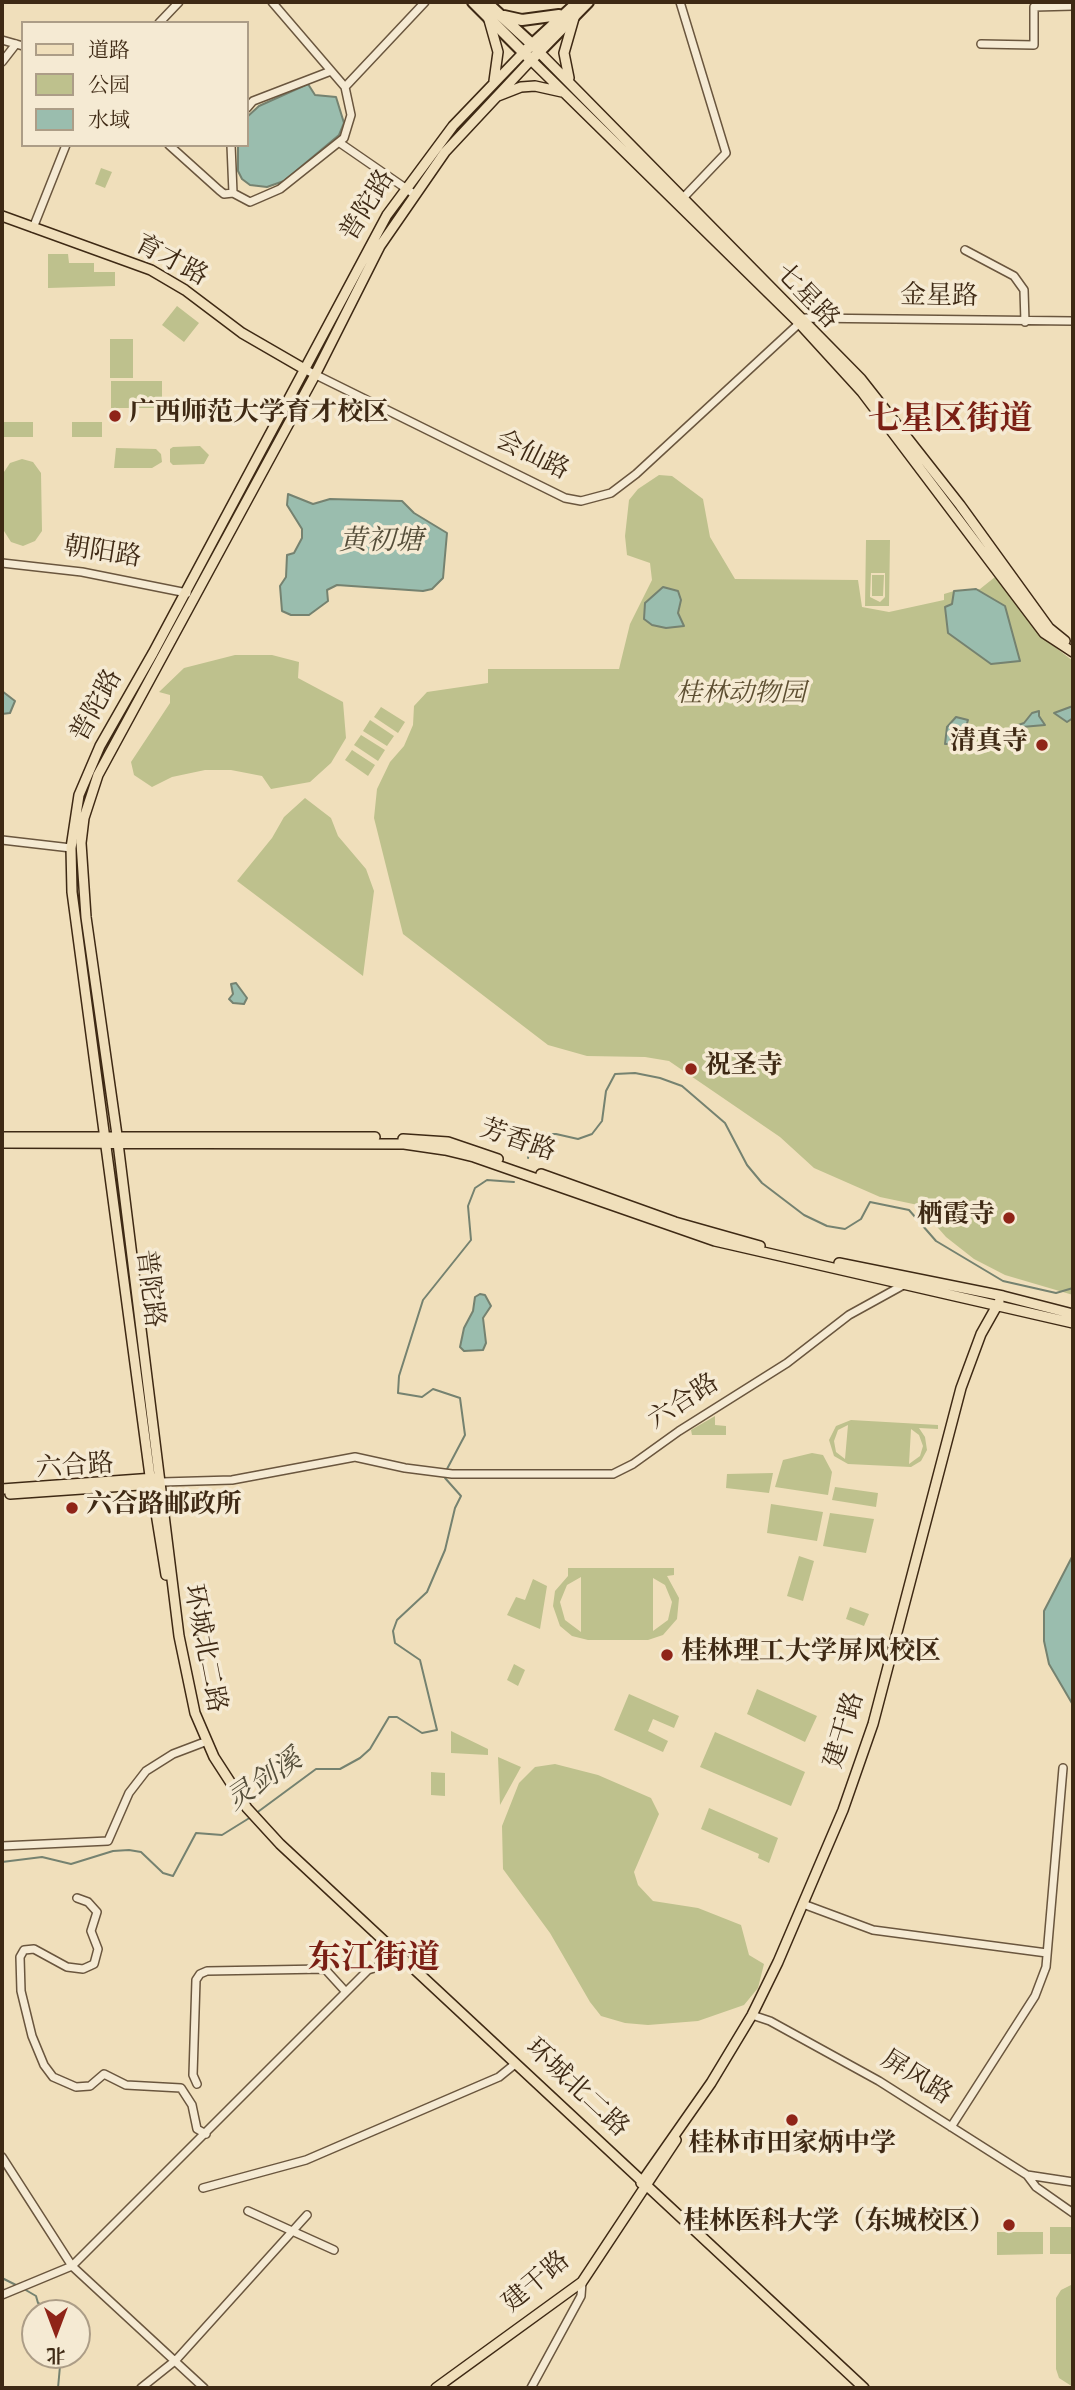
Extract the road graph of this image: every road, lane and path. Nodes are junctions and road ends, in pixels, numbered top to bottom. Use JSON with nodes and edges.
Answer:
{"nodes":[{"id":1,"x":179,"y":2,"type":"edge"},
{"id":2,"x":272,"y":2,"type":"edge"},
{"id":3,"x":425,"y":2,"type":"edge"},
{"id":4,"x":473,"y":2,"type":"edge"},
{"id":5,"x":486,"y":2,"type":"edge"},
{"id":6,"x":588,"y":2,"type":"edge"},
{"id":7,"x":680,"y":2,"type":"edge"},
{"id":8,"x":578,"y":6,"type":"edge"},
{"id":9,"x":1073,"y":6,"type":"edge"},
{"id":10,"x":565,"y":12,"type":"junction"},
{"id":11,"x":492,"y":14,"type":"junction"},
{"id":12,"x":161,"y":21,"type":"edge"},
{"id":13,"x":2,"y":40,"type":"edge"},
{"id":14,"x":981,"y":44,"type":"dead end"},
{"id":15,"x":19,"y":45,"type":"edge"},
{"id":16,"x":532,"y":52,"type":"junction"},
{"id":17,"x":2,"y":62,"type":"edge"},
{"id":18,"x":331,"y":71,"type":"junction"},
{"id":19,"x":493,"y":84,"type":"junction"},
{"id":20,"x":573,"y":86,"type":"junction"},
{"id":21,"x":345,"y":87,"type":"junction"},
{"id":22,"x":566,"y":94,"type":"junction"},
{"id":23,"x":494,"y":99,"type":"junction"},
{"id":24,"x":248,"y":107,"type":"edge"},
{"id":25,"x":340,"y":143,"type":"junction"},
{"id":26,"x":65,"y":147,"type":"edge"},
{"id":27,"x":171,"y":147,"type":"edge"},
{"id":28,"x":231,"y":147,"type":"edge"},
{"id":29,"x":410,"y":192,"type":"junction"},
{"id":30,"x":233,"y":193,"type":"junction"},
{"id":31,"x":684,"y":197,"type":"junction"},
{"id":32,"x":2,"y":216,"type":"edge"},
{"id":33,"x":33,"y":228,"type":"junction"},
{"id":34,"x":965,"y":250,"type":"dead end"},
{"id":35,"x":802,"y":321,"type":"junction"},
{"id":36,"x":1073,"y":321,"type":"edge"},
{"id":37,"x":1025,"y":322,"type":"junction"},
{"id":38,"x":310,"y":373,"type":"junction"},
{"id":39,"x":2,"y":563,"type":"edge"},
{"id":40,"x":185,"y":592,"type":"junction"},
{"id":41,"x":194,"y":596,"type":"junction"},
{"id":42,"x":1069,"y":643,"type":"edge"},
{"id":43,"x":1073,"y":652,"type":"edge"},
{"id":44,"x":2,"y":840,"type":"edge"},
{"id":45,"x":71,"y":848,"type":"junction"},
{"id":46,"x":2,"y":1137,"type":"edge"},
{"id":47,"x":118,"y":1138,"type":"junction"},
{"id":48,"x":107,"y":1139,"type":"junction"},
{"id":49,"x":2,"y":1143,"type":"edge"},
{"id":50,"x":909,"y":1281,"type":"junction"},
{"id":51,"x":1000,"y":1300,"type":"junction"},
{"id":52,"x":1073,"y":1314,"type":"edge"},
{"id":53,"x":1073,"y":1323,"type":"edge"},
{"id":54,"x":150,"y":1480,"type":"junction"},
{"id":55,"x":162,"y":1482,"type":"junction"},
{"id":56,"x":2,"y":1489,"type":"edge"},
{"id":57,"x":2,"y":1495,"type":"edge"},
{"id":58,"x":202,"y":1743,"type":"junction"},
{"id":59,"x":1063,"y":1768,"type":"dead end"},
{"id":60,"x":245,"y":1809,"type":"junction"},
{"id":61,"x":2,"y":1846,"type":"edge"},
{"id":62,"x":76,"y":1898,"type":"dead end"},
{"id":63,"x":803,"y":1904,"type":"junction"},
{"id":64,"x":1047,"y":1953,"type":"junction"},
{"id":65,"x":400,"y":1960,"type":"junction"},
{"id":66,"x":345,"y":1992,"type":"junction"},
{"id":67,"x":751,"y":2015,"type":"junction"},
{"id":68,"x":514,"y":2065,"type":"junction"},
{"id":69,"x":197,"y":2084,"type":"dead end"},
{"id":70,"x":951,"y":2127,"type":"junction"},
{"id":71,"x":206,"y":2134,"type":"junction"},
{"id":72,"x":2,"y":2157,"type":"edge"},
{"id":73,"x":1027,"y":2175,"type":"junction"},
{"id":74,"x":1073,"y":2182,"type":"edge"},
{"id":75,"x":643,"y":2184,"type":"junction"},
{"id":76,"x":203,"y":2188,"type":"dead end"},
{"id":77,"x":248,"y":2211,"type":"dead end"},
{"id":78,"x":1073,"y":2213,"type":"edge"},
{"id":79,"x":307,"y":2216,"type":"dead end"},
{"id":80,"x":293,"y":2232,"type":"junction"},
{"id":81,"x":334,"y":2250,"type":"dead end"},
{"id":82,"x":72,"y":2266,"type":"junction"},
{"id":83,"x":582,"y":2281,"type":"junction"},
{"id":84,"x":2,"y":2295,"type":"edge"},
{"id":85,"x":176,"y":2360,"type":"junction"},
{"id":86,"x":141,"y":2388,"type":"edge"},
{"id":87,"x":204,"y":2388,"type":"edge"},
{"id":88,"x":436,"y":2388,"type":"edge"},
{"id":89,"x":531,"y":2388,"type":"edge"},
{"id":90,"x":856,"y":2388,"type":"edge"},
{"id":91,"x":864,"y":2388,"type":"edge"}],
"edges":[{"from":1,"to":12,"type":"street"},
{"from":2,"to":18,"type":"street"},
{"from":3,"to":21,"type":"street"},
{"from":4,"to":11,"type":"highway","name":"七星路"},
{"from":5,"to":11,"type":"highway","name":"七星路"},
{"from":6,"to":8,"type":"highway"},
{"from":7,"to":31,"type":"street"},
{"from":8,"to":10,"type":"highway"},
{"from":8,"to":16,"type":"highway"},
{"from":8,"to":20,"type":"main road"},
{"from":9,"to":14,"type":"street"},
{"from":10,"to":11,"type":"highway"},
{"from":10,"to":16,"type":"highway"},
{"from":11,"to":16,"type":"highway","name":"七星路"},
{"from":11,"to":19,"type":"main road"},
{"from":13,"to":15,"type":"street"},
{"from":15,"to":17,"type":"street"},
{"from":16,"to":19,"type":"main road","name":"普陀路"},
{"from":16,"to":20,"type":"main road","name":"七星路"},
{"from":16,"to":22,"type":"main road","name":"七星路"},
{"from":16,"to":23,"type":"main road","name":"普陀路"},
{"from":18,"to":21,"type":"street"},
{"from":18,"to":24,"type":"street"},
{"from":19,"to":29,"type":"main road","name":"普陀路"},
{"from":20,"to":31,"type":"main road","name":"七星路"},
{"from":21,"to":25,"type":"street"},
{"from":22,"to":23,"type":"main road"},
{"from":22,"to":35,"type":"main road","name":"七星路"},
{"from":23,"to":29,"type":"main road","name":"普陀路"},
{"from":25,"to":29,"type":"street"},
{"from":25,"to":30,"type":"street"},
{"from":26,"to":33,"type":"street"},
{"from":27,"to":30,"type":"street"},
{"from":28,"to":30,"type":"street"},
{"from":29,"to":38,"type":"main road","name":"普陀路"},
{"from":31,"to":35,"type":"main road","name":"七星路"},
{"from":32,"to":33,"type":"main road","name":"育才路"},
{"from":33,"to":38,"type":"main road","name":"育才路"},
{"from":34,"to":37,"type":"street"},
{"from":35,"to":37,"type":"street","name":"金星路"},
{"from":35,"to":38,"type":"street","name":"会仙路"},
{"from":35,"to":42,"type":"main road","name":"七星路"},
{"from":35,"to":43,"type":"main road","name":"七星路"},
{"from":36,"to":37,"type":"street","name":"金星路"},
{"from":38,"to":40,"type":"main road","name":"普陀路"},
{"from":38,"to":41,"type":"main road","name":"普陀路"},
{"from":39,"to":40,"type":"street","name":"朝阳路"},
{"from":40,"to":41,"type":"street","name":"朝阳路"},
{"from":40,"to":45,"type":"main road","name":"普陀路"},
{"from":41,"to":47,"type":"main road","name":"普陀路"},
{"from":44,"to":45,"type":"street"},
{"from":45,"to":48,"type":"main road","name":"普陀路"},
{"from":46,"to":48,"type":"main road","name":"芳香路"},
{"from":47,"to":48,"type":"main road","name":"芳香路"},
{"from":47,"to":50,"type":"main road","name":"芳香路"},
{"from":47,"to":55,"type":"main road","name":"普陀路"},
{"from":48,"to":49,"type":"main road","name":"芳香路"},
{"from":48,"to":54,"type":"main road","name":"普陀路"},
{"from":50,"to":51,"type":"main road","name":"芳香路"},
{"from":50,"to":55,"type":"street","name":"六合路"},
{"from":51,"to":52,"type":"main road"},
{"from":51,"to":53,"type":"main road"},
{"from":51,"to":63,"type":"main road","name":"建干路"},
{"from":54,"to":55,"type":"main road"},
{"from":54,"to":56,"type":"main road","name":"六合路"},
{"from":54,"to":57,"type":"main road","name":"六合路"},
{"from":54,"to":58,"type":"main road","name":"环城北二路"},
{"from":55,"to":60,"type":"main road","name":"环城北二路"},
{"from":58,"to":60,"type":"main road","name":"环城北二路"},
{"from":58,"to":61,"type":"street"},
{"from":59,"to":64,"type":"street"},
{"from":60,"to":65,"type":"main road","name":"环城北二路"},
{"from":62,"to":71,"type":"street"},
{"from":63,"to":64,"type":"street"},
{"from":63,"to":67,"type":"main road","name":"建干路"},
{"from":64,"to":70,"type":"street"},
{"from":65,"to":66,"type":"street"},
{"from":65,"to":68,"type":"main road","name":"环城北二路"},
{"from":66,"to":69,"type":"street"},
{"from":66,"to":71,"type":"street"},
{"from":67,"to":70,"type":"street","name":"屏风路"},
{"from":67,"to":75,"type":"main road","name":"建干路"},
{"from":68,"to":75,"type":"main road","name":"环城北二路"},
{"from":68,"to":76,"type":"street"},
{"from":70,"to":73,"type":"street","name":"屏风路"},
{"from":71,"to":82,"type":"street"},
{"from":72,"to":82,"type":"street"},
{"from":73,"to":74,"type":"street"},
{"from":73,"to":78,"type":"street","name":"屏风路"},
{"from":75,"to":83,"type":"main road","name":"建干路"},
{"from":75,"to":90,"type":"main road","name":"环城北二路"},
{"from":75,"to":91,"type":"main road","name":"环城北二路"},
{"from":77,"to":80,"type":"street"},
{"from":79,"to":80,"type":"street"},
{"from":80,"to":81,"type":"street"},
{"from":80,"to":85,"type":"street"},
{"from":82,"to":84,"type":"street"},
{"from":82,"to":85,"type":"street"},
{"from":83,"to":88,"type":"main road","name":"建干路"},
{"from":83,"to":89,"type":"street"},
{"from":85,"to":86,"type":"street"},
{"from":85,"to":87,"type":"street"}]}
